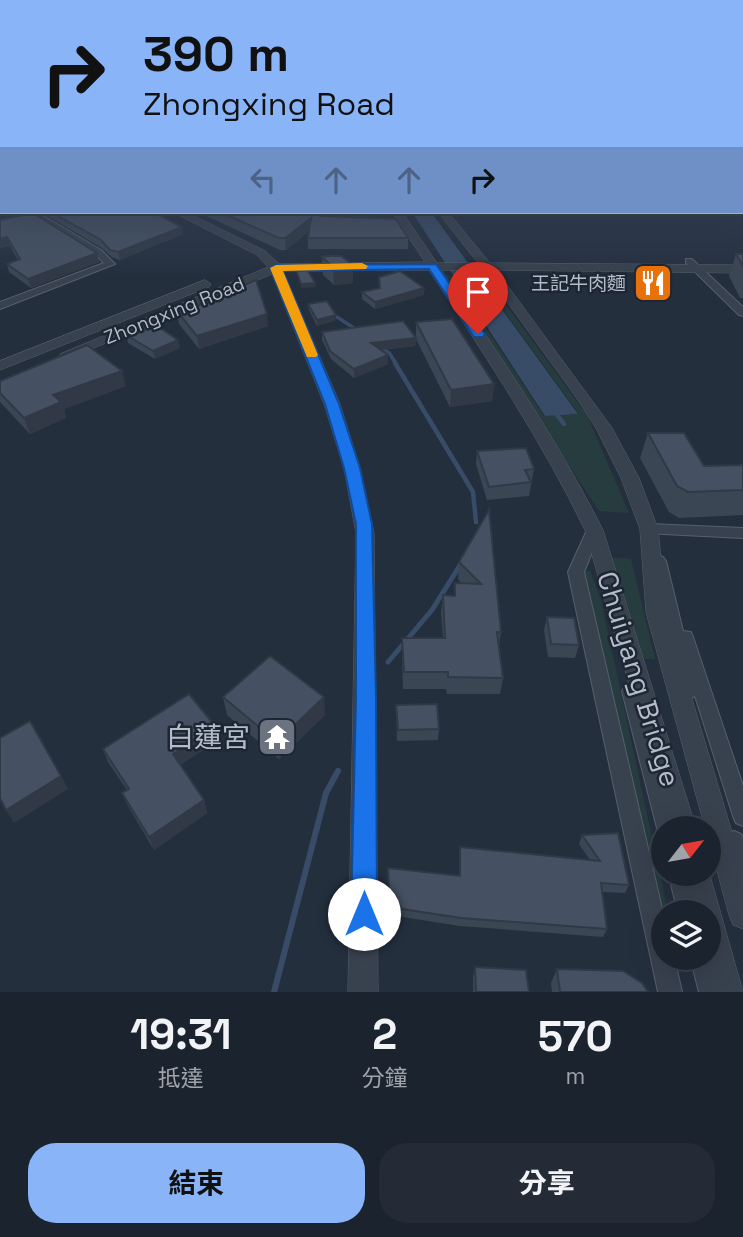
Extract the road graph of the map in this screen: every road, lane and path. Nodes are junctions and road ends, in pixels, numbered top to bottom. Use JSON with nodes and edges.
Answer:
{"nodes":[{"id":1,"x":34,"y":214,"type":"edge"},
{"id":2,"x":182,"y":214,"type":"edge"},
{"id":3,"x":444,"y":214,"type":"edge"},
{"id":4,"x":400,"y":220,"type":"edge"},
{"id":5,"x":743,"y":261,"type":"edge"},
{"id":6,"x":432,"y":262,"type":"junction"},
{"id":7,"x":272,"y":263,"type":"junction"},
{"id":8,"x":479,"y":264,"type":"junction"},
{"id":9,"x":693,"y":265,"type":"junction"},
{"id":10,"x":743,"y":269,"type":"edge"},
{"id":11,"x":0,"y":306,"type":"edge"},
{"id":12,"x":743,"y":313,"type":"edge"},
{"id":13,"x":0,"y":366,"type":"edge"},
{"id":14,"x":0,"y":381,"type":"edge"},
{"id":15,"x":649,"y":529,"type":"junction"},
{"id":16,"x":594,"y":530,"type":"junction"},
{"id":17,"x":743,"y":533,"type":"edge"},
{"id":18,"x":611,"y":603,"type":"junction"},
{"id":19,"x":663,"y":610,"type":"junction"},
{"id":20,"x":664,"y":816,"type":"edge"},
{"id":21,"x":679,"y":816,"type":"edge"},
{"id":22,"x":743,"y":816,"type":"edge"},
{"id":23,"x":743,"y":868,"type":"edge"},
{"id":24,"x":743,"y":915,"type":"edge"},
{"id":25,"x":721,"y":966,"type":"edge"},
{"id":26,"x":705,"y":970,"type":"edge"},
{"id":27,"x":363,"y":992,"type":"edge"},
{"id":28,"x":670,"y":992,"type":"edge"},
{"id":29,"x":711,"y":992,"type":"edge"},
{"id":30,"x":728,"y":992,"type":"edge"}],
"edges":[{"from":1,"to":11,"type":"street"},
{"from":2,"to":7,"type":"street"},
{"from":3,"to":8,"type":"street","name":"Chuiyang Bridge"},
{"from":4,"to":6,"type":"street","name":"Chuiyang Bridge"},
{"from":5,"to":9,"type":"street"},
{"from":6,"to":7,"type":"street","name":"Zhongxing Road"},
{"from":6,"to":8,"type":"street","name":"Zhongxing Road"},
{"from":6,"to":16,"type":"street","name":"Chuiyang Bridge"},
{"from":7,"to":13,"type":"street","name":"Zhongxing Road"},
{"from":7,"to":14,"type":"street","name":"Zhongxing Road"},
{"from":7,"to":27,"type":"street"},
{"from":8,"to":9,"type":"street"},
{"from":8,"to":15,"type":"street","name":"Chuiyang Bridge"},
{"from":9,"to":10,"type":"street"},
{"from":9,"to":12,"type":"street"},
{"from":15,"to":17,"type":"street"},
{"from":15,"to":19,"type":"street","name":"Chuiyang Bridge"},
{"from":15,"to":22,"type":"street"},
{"from":16,"to":18,"type":"street","name":"Chuiyang Bridge"},
{"from":16,"to":28,"type":"street"},
{"from":18,"to":20,"type":"street"},
{"from":18,"to":21,"type":"street","name":"Chuiyang Bridge"},
{"from":19,"to":23,"type":"street"},
{"from":19,"to":24,"type":"street","name":"Chuiyang Bridge"},
{"from":25,"to":30,"type":"street"},
{"from":26,"to":29,"type":"street"}]}
